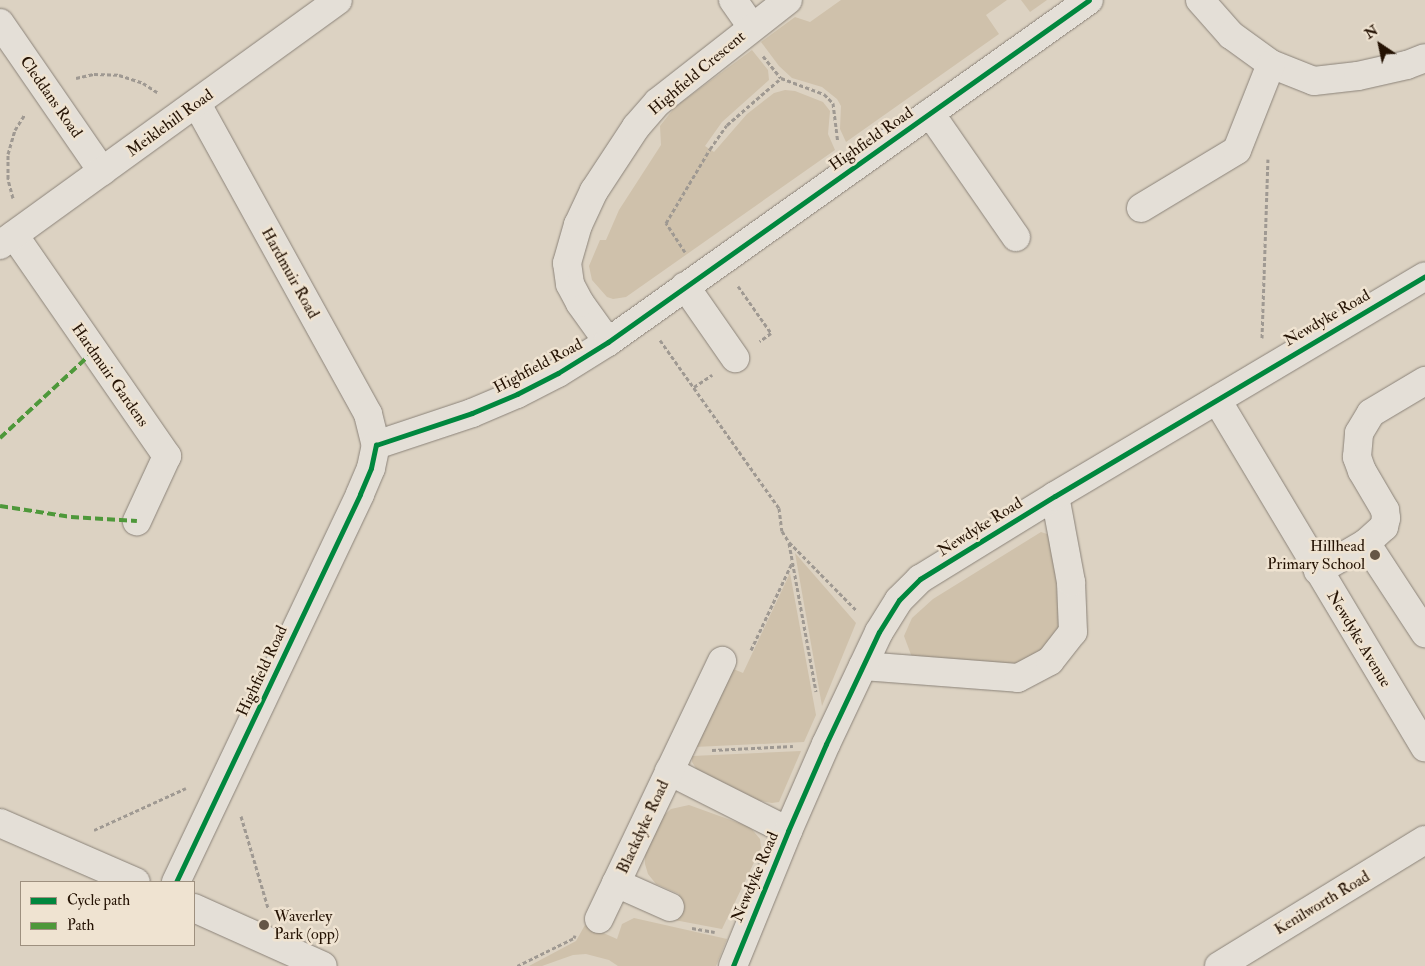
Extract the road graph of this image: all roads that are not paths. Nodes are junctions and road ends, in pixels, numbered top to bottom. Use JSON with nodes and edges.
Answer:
{"nodes":[{"id":1,"x":338,"y":0,"type":"edge"},
{"id":2,"x":733,"y":0,"type":"edge"},
{"id":3,"x":788,"y":0,"type":"edge"},
{"id":4,"x":1089,"y":0,"type":"edge"},
{"id":5,"x":1200,"y":0,"type":"edge"},
{"id":6,"x":0,"y":24,"type":"edge"},
{"id":7,"x":748,"y":29,"type":"junction"},
{"id":8,"x":1425,"y":58,"type":"edge"},
{"id":9,"x":1271,"y":64,"type":"junction"},
{"id":10,"x":197,"y":104,"type":"junction"},
{"id":11,"x":930,"y":113,"type":"junction"},
{"id":12,"x":102,"y":171,"type":"junction"},
{"id":13,"x":1141,"y":208,"type":"dead end"},
{"id":14,"x":1016,"y":237,"type":"dead end"},
{"id":15,"x":7,"y":240,"type":"edge"},
{"id":16,"x":1425,"y":276,"type":"edge"},
{"id":17,"x":693,"y":281,"type":"junction"},
{"id":18,"x":608,"y":342,"type":"junction"},
{"id":19,"x":735,"y":358,"type":"dead end"},
{"id":20,"x":1425,"y":381,"type":"edge"},
{"id":21,"x":1217,"y":400,"type":"junction"},
{"id":22,"x":376,"y":445,"type":"junction"},
{"id":23,"x":1055,"y":496,"type":"junction"},
{"id":24,"x":137,"y":520,"type":"dead end"},
{"id":25,"x":1366,"y":543,"type":"junction"},
{"id":26,"x":1318,"y":571,"type":"junction"},
{"id":27,"x":1425,"y":634,"type":"edge"},
{"id":28,"x":722,"y":661,"type":"road end"},
{"id":29,"x":863,"y":666,"type":"junction"},
{"id":30,"x":1425,"y":748,"type":"edge"},
{"id":31,"x":673,"y":762,"type":"junction"},
{"id":32,"x":0,"y":823,"type":"edge"},
{"id":33,"x":788,"y":831,"type":"junction"},
{"id":34,"x":1425,"y":840,"type":"edge"},
{"id":35,"x":134,"y":881,"type":"edge"},
{"id":36,"x":176,"y":881,"type":"edge"},
{"id":37,"x":616,"y":884,"type":"junction"},
{"id":38,"x":670,"y":907,"type":"dead end"},
{"id":39,"x":195,"y":908,"type":"edge"},
{"id":40,"x":599,"y":919,"type":"dead end"},
{"id":41,"x":323,"y":966,"type":"edge"},
{"id":42,"x":733,"y":966,"type":"edge"},
{"id":43,"x":1219,"y":966,"type":"edge"}],
"edges":[{"from":1,"to":10,"type":"street","name":"Meiklehill Road"},
{"from":2,"to":7,"type":"street"},
{"from":3,"to":7,"type":"street","name":"Highfield Crescent"},
{"from":4,"to":11,"type":"street","name":"Highfield Road"},
{"from":5,"to":9,"type":"street"},
{"from":6,"to":12,"type":"street","name":"Cleddans Road"},
{"from":7,"to":18,"type":"street","name":"Highfield Crescent"},
{"from":8,"to":9,"type":"street"},
{"from":9,"to":13,"type":"street"},
{"from":10,"to":12,"type":"street","name":"Meiklehill Road"},
{"from":10,"to":22,"type":"street","name":"Hardmuir Road"},
{"from":11,"to":14,"type":"street"},
{"from":11,"to":17,"type":"street","name":"Highfield Road"},
{"from":12,"to":15,"type":"street","name":"Meiklehill Road"},
{"from":15,"to":24,"type":"street","name":"Hardmuir Gardens"},
{"from":16,"to":21,"type":"street","name":"Newdyke Road"},
{"from":17,"to":18,"type":"street","name":"Highfield Road"},
{"from":17,"to":19,"type":"street"},
{"from":18,"to":22,"type":"street","name":"Highfield Road"},
{"from":20,"to":25,"type":"street"},
{"from":21,"to":23,"type":"street","name":"Newdyke Road"},
{"from":21,"to":26,"type":"street","name":"Newdyke Avenue"},
{"from":22,"to":36,"type":"street","name":"Highfield Road"},
{"from":23,"to":29,"type":"street","name":"Newdyke Road"},
{"from":23,"to":29,"type":"street"},
{"from":25,"to":26,"type":"street"},
{"from":25,"to":27,"type":"street"},
{"from":26,"to":30,"type":"street","name":"Newdyke Avenue"},
{"from":28,"to":31,"type":"street","name":"Blackdyke Road"},
{"from":29,"to":33,"type":"street","name":"Newdyke Road"},
{"from":31,"to":33,"type":"street","name":"Blackdyke Road"},
{"from":31,"to":37,"type":"street","name":"Blackdyke Road"},
{"from":32,"to":35,"type":"street"},
{"from":33,"to":42,"type":"street","name":"Newdyke Road"},
{"from":34,"to":43,"type":"street","name":"Kenilworth Road"},
{"from":37,"to":38,"type":"street","name":"Blackdyke Road"},
{"from":37,"to":40,"type":"street","name":"Blackdyke Road"},
{"from":39,"to":41,"type":"street"}]}
